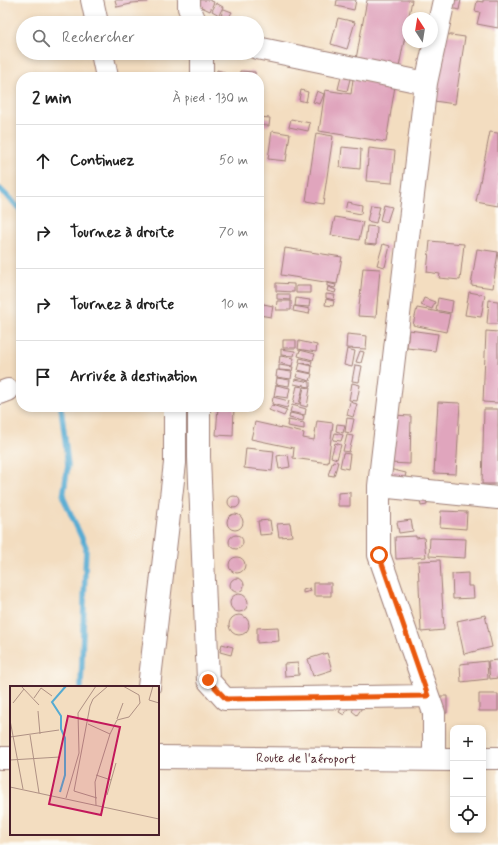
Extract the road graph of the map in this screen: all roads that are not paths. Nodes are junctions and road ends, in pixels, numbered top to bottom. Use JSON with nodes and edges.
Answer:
{"nodes":[{"id":1,"x":92,"y":0,"type":"edge"},
{"id":2,"x":189,"y":0,"type":"edge"},
{"id":3,"x":444,"y":0,"type":"edge"},
{"id":4,"x":95,"y":16,"type":"edge"},
{"id":5,"x":193,"y":16,"type":"edge"},
{"id":6,"x":264,"y":49,"type":"edge"},
{"id":7,"x":103,"y":60,"type":"edge"},
{"id":8,"x":202,"y":60,"type":"edge"},
{"id":9,"x":106,"y":72,"type":"edge"},
{"id":10,"x":202,"y":72,"type":"edge"},
{"id":11,"x":426,"y":83,"type":"junction"},
{"id":12,"x":175,"y":412,"type":"edge"},
{"id":13,"x":199,"y":412,"type":"edge"},
{"id":14,"x":380,"y":486,"type":"junction"},
{"id":15,"x":498,"y":498,"type":"edge"},
{"id":16,"x":150,"y":686,"type":"edge"},
{"id":17,"x":428,"y":696,"type":"junction"},
{"id":18,"x":159,"y":757,"type":"edge"},
{"id":19,"x":486,"y":758,"type":"edge"},
{"id":20,"x":498,"y":758,"type":"edge"},
{"id":21,"x":443,"y":760,"type":"edge"}],
"edges":[{"from":1,"to":4,"type":"street"},
{"from":2,"to":5,"type":"street"},
{"from":3,"to":11,"type":"street"},
{"from":6,"to":11,"type":"street"},
{"from":7,"to":9,"type":"street"},
{"from":8,"to":10,"type":"street"},
{"from":11,"to":14,"type":"street"},
{"from":12,"to":16,"type":"street"},
{"from":13,"to":17,"type":"street"},
{"from":14,"to":15,"type":"street"},
{"from":14,"to":17,"type":"street"},
{"from":17,"to":21,"type":"street"},
{"from":18,"to":21,"type":"street","name":"Route de l'aéroport"},
{"from":19,"to":20,"type":"street"}]}
